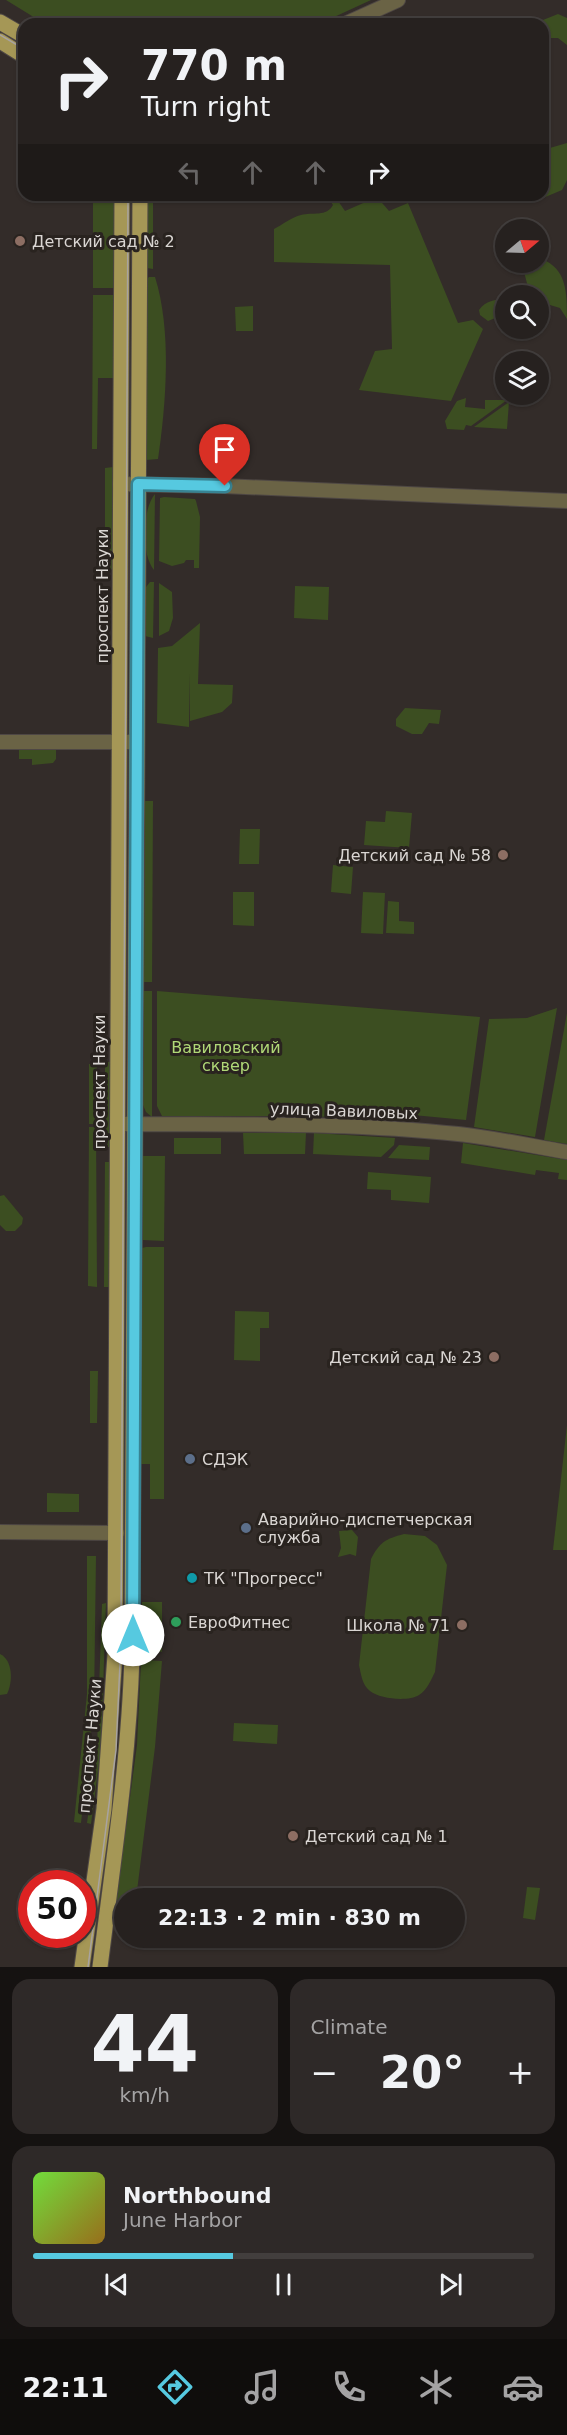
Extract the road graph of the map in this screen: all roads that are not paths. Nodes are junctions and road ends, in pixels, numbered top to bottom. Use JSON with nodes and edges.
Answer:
{"nodes":[{"id":1,"x":398,"y":0,"type":"edge"},
{"id":2,"x":358,"y":18,"type":"edge"},
{"id":3,"x":0,"y":22,"type":"edge"},
{"id":4,"x":18,"y":32,"type":"edge"},
{"id":5,"x":0,"y":41,"type":"edge"},
{"id":6,"x":18,"y":52,"type":"edge"},
{"id":7,"x":122,"y":201,"type":"edge"},
{"id":8,"x":140,"y":201,"type":"edge"},
{"id":9,"x":120,"y":484,"type":"junction"},
{"id":10,"x":138,"y":484,"type":"junction"},
{"id":11,"x":567,"y":501,"type":"edge"},
{"id":12,"x":0,"y":742,"type":"edge"},
{"id":13,"x":119,"y":742,"type":"junction"},
{"id":14,"x":137,"y":742,"type":"junction"},
{"id":15,"x":117,"y":1124,"type":"junction"},
{"id":16,"x":135,"y":1125,"type":"junction"},
{"id":17,"x":567,"y":1152,"type":"edge"},
{"id":18,"x":0,"y":1532,"type":"edge"},
{"id":19,"x":117,"y":1533,"type":"junction"},
{"id":20,"x":82,"y":1967,"type":"edge"},
{"id":21,"x":100,"y":1967,"type":"edge"}],
"edges":[{"from":1,"to":2,"type":"street"},
{"from":3,"to":4,"type":"main road"},
{"from":5,"to":6,"type":"main road"},
{"from":7,"to":9,"type":"main road","name":"проспект Науки"},
{"from":8,"to":10,"type":"main road"},
{"from":9,"to":10,"type":"street"},
{"from":9,"to":13,"type":"main road","name":"проспект Науки"},
{"from":10,"to":11,"type":"street"},
{"from":10,"to":14,"type":"main road"},
{"from":12,"to":13,"type":"street"},
{"from":13,"to":14,"type":"street"},
{"from":13,"to":15,"type":"main road","name":"проспект Науки"},
{"from":14,"to":16,"type":"main road"},
{"from":15,"to":16,"type":"street","name":"улица Вавиловых"},
{"from":15,"to":19,"type":"main road","name":"проспект Науки"},
{"from":16,"to":17,"type":"street","name":"улица Вавиловых"},
{"from":16,"to":21,"type":"main road"},
{"from":18,"to":19,"type":"street"},
{"from":19,"to":20,"type":"main road","name":"проспект Науки"}]}
